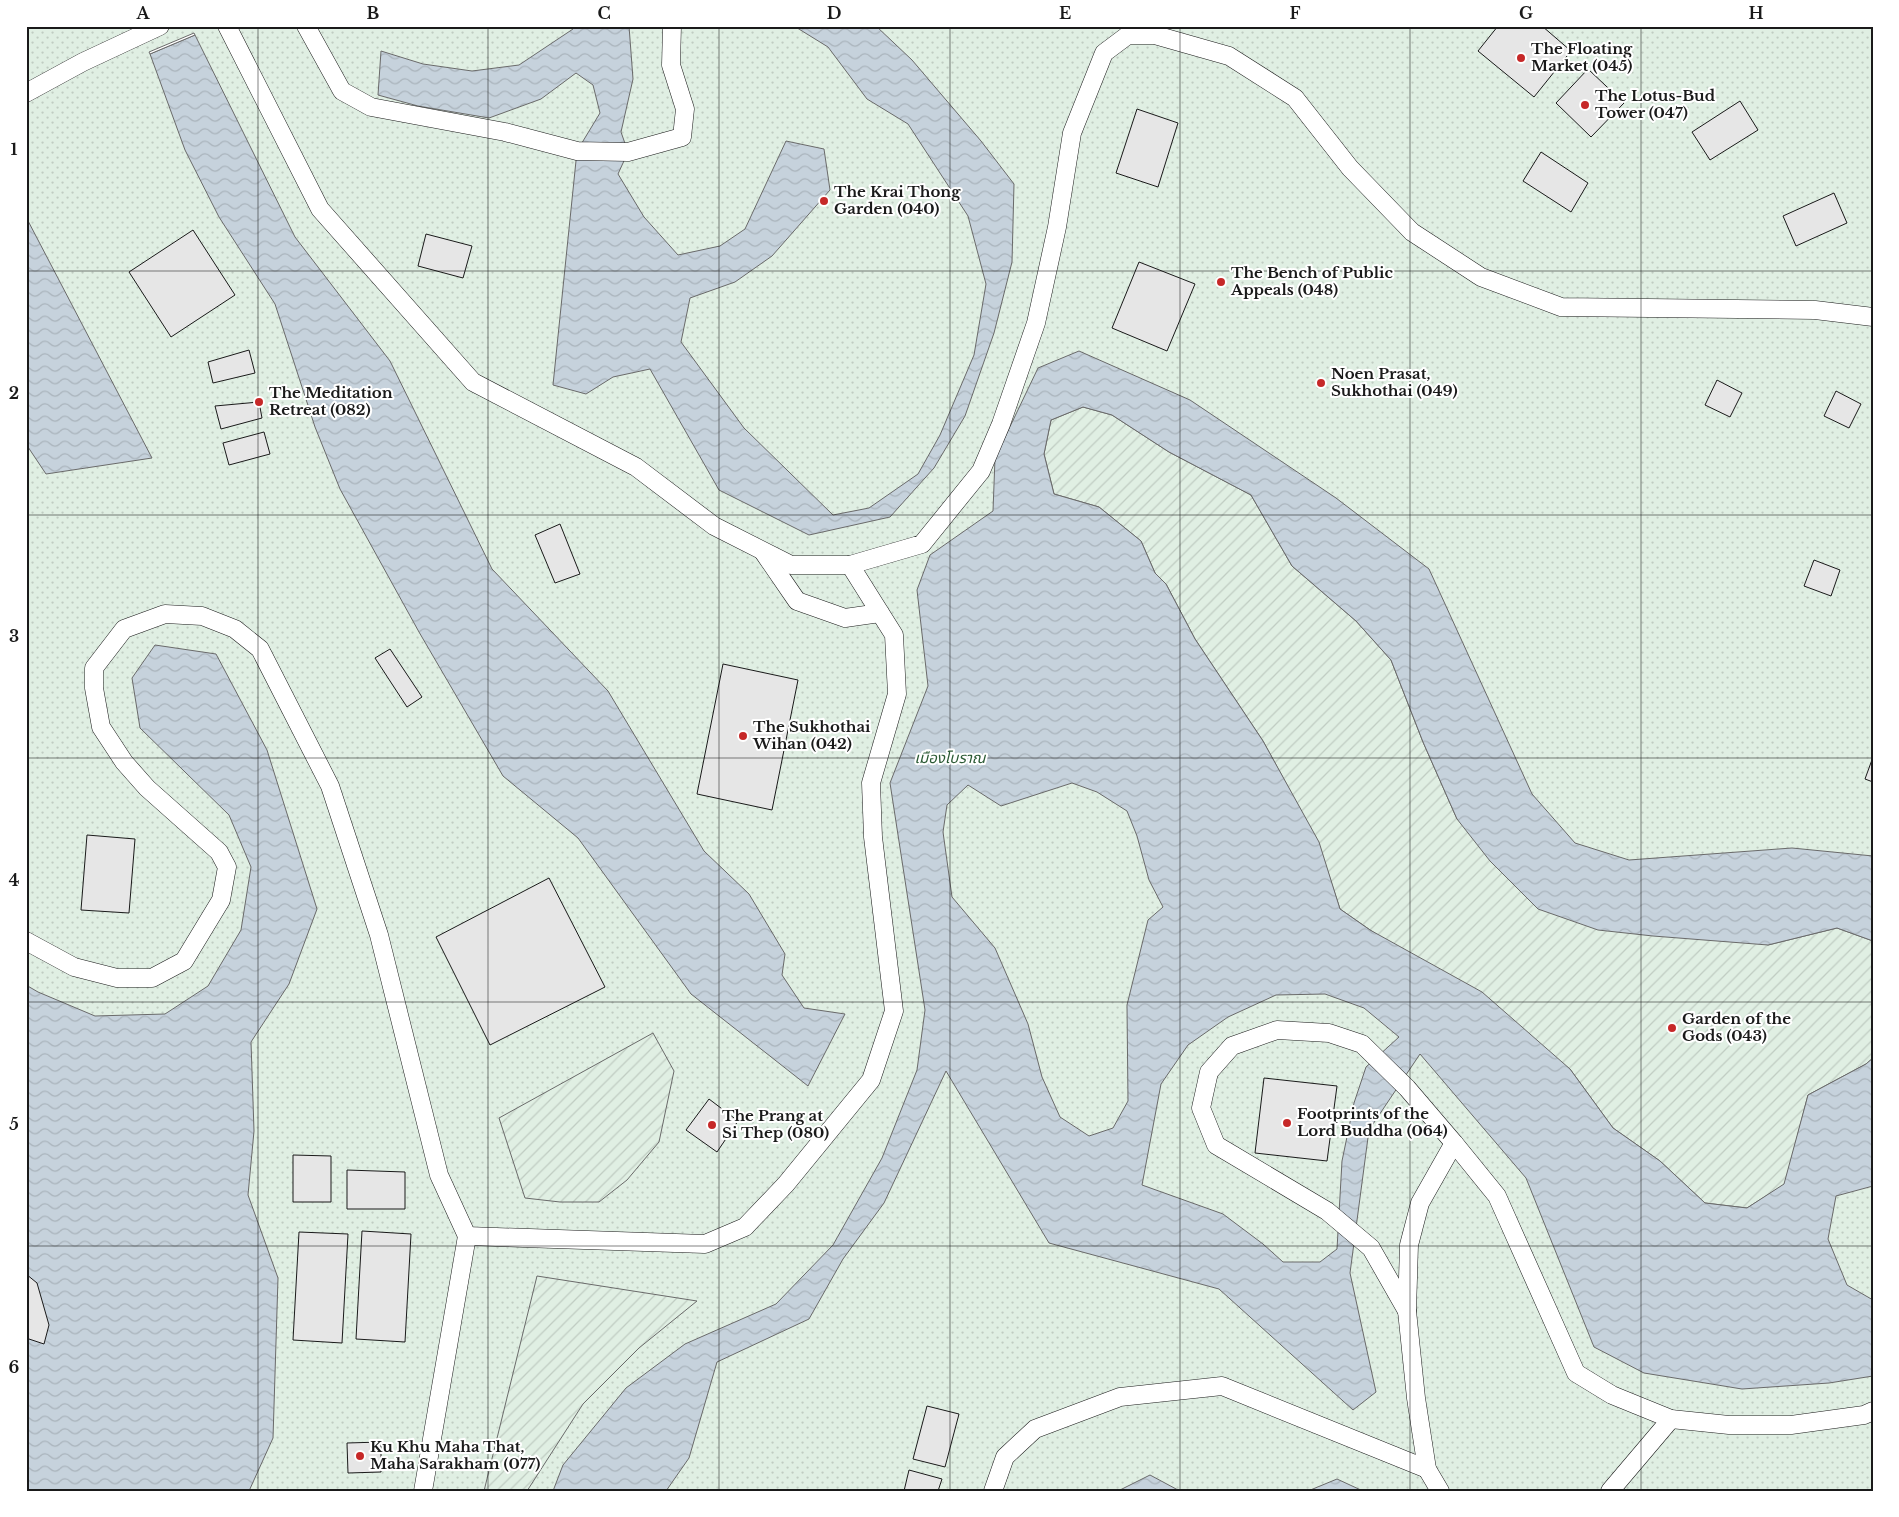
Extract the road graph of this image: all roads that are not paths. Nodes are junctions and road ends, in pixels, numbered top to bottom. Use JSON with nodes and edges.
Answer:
{"nodes":[{"id":1,"x":160,"y":26,"type":"edge"},
{"id":2,"x":227,"y":26,"type":"edge"},
{"id":3,"x":306,"y":26,"type":"edge"},
{"id":4,"x":672,"y":26,"type":"edge"},
{"id":5,"x":26,"y":93,"type":"edge"},
{"id":6,"x":1873,"y":317,"type":"edge"},
{"id":7,"x":763,"y":550,"type":"junction"},
{"id":8,"x":850,"y":565,"type":"junction"},
{"id":9,"x":880,"y":613,"type":"junction"},
{"id":10,"x":26,"y":941,"type":"edge"},
{"id":11,"x":1454,"y":1143,"type":"junction"},
{"id":12,"x":467,"y":1236,"type":"junction"},
{"id":13,"x":1407,"y":1311,"type":"junction"},
{"id":14,"x":1873,"y":1411,"type":"edge"},
{"id":15,"x":1670,"y":1418,"type":"junction"},
{"id":16,"x":1427,"y":1469,"type":"junction"},
{"id":17,"x":424,"y":1491,"type":"edge"},
{"id":18,"x":993,"y":1491,"type":"edge"},
{"id":19,"x":1440,"y":1491,"type":"edge"},
{"id":20,"x":1610,"y":1491,"type":"edge"}],
"edges":[{"from":1,"to":5,"type":"lane"},
{"from":2,"to":7,"type":"lane"},
{"from":3,"to":4,"type":"lane"},
{"from":6,"to":8,"type":"lane"},
{"from":7,"to":8,"type":"lane"},
{"from":7,"to":9,"type":"lane"},
{"from":8,"to":9,"type":"lane"},
{"from":9,"to":12,"type":"lane"},
{"from":10,"to":12,"type":"lane"},
{"from":11,"to":13,"type":"lane"},
{"from":11,"to":13,"type":"lane"},
{"from":11,"to":15,"type":"lane"},
{"from":12,"to":17,"type":"lane"},
{"from":13,"to":16,"type":"lane"},
{"from":14,"to":15,"type":"lane"},
{"from":15,"to":20,"type":"lane"},
{"from":16,"to":18,"type":"lane"},
{"from":16,"to":19,"type":"lane"}]}
